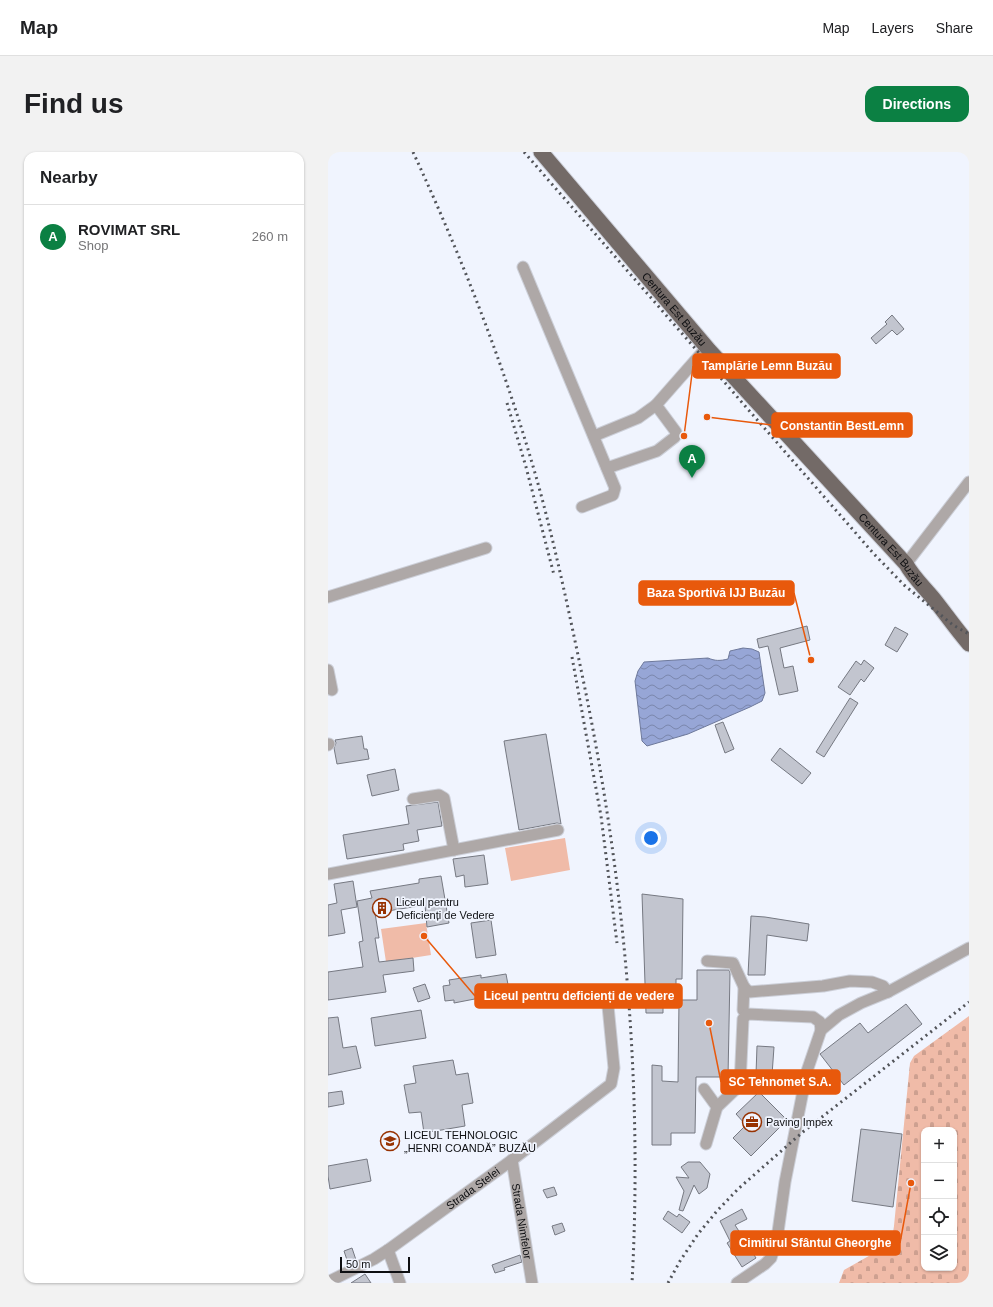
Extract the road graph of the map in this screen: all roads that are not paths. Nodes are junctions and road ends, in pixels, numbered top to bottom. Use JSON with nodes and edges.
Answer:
{"nodes":[{"id":1,"x":541,"y":152,"type":"edge"},
{"id":2,"x":522,"y":267,"type":"dead end"},
{"id":3,"x":707,"y":347,"type":"junction"},
{"id":4,"x":656,"y":405,"type":"junction"},
{"id":5,"x":594,"y":436,"type":"junction"},
{"id":6,"x":607,"y":468,"type":"junction"},
{"id":7,"x":969,"y":482,"type":"edge"},
{"id":8,"x":582,"y":507,"type":"dead end"},
{"id":9,"x":486,"y":548,"type":"dead end"},
{"id":10,"x":906,"y":564,"type":"junction"},
{"id":11,"x":328,"y":597,"type":"edge"},
{"id":12,"x":969,"y":644,"type":"edge"},
{"id":13,"x":328,"y":670,"type":"edge"},
{"id":14,"x":332,"y":690,"type":"dead end"},
{"id":15,"x":413,"y":799,"type":"dead end"},
{"id":16,"x":558,"y":830,"type":"dead end"},
{"id":17,"x":454,"y":850,"type":"junction"},
{"id":18,"x":328,"y":874,"type":"edge"},
{"id":19,"x":969,"y":948,"type":"edge"},
{"id":20,"x":707,"y":961,"type":"dead end"},
{"id":21,"x":888,"y":992,"type":"junction"},
{"id":22,"x":578,"y":993,"type":"dead end"},
{"id":23,"x":745,"y":1003,"type":"junction"},
{"id":24,"x":821,"y":1030,"type":"junction"},
{"id":25,"x":704,"y":1089,"type":"dead end"},
{"id":26,"x":717,"y":1107,"type":"junction"},
{"id":27,"x":706,"y":1144,"type":"dead end"},
{"id":28,"x":512,"y":1160,"type":"junction"},
{"id":29,"x":388,"y":1250,"type":"junction"},
{"id":30,"x":328,"y":1282,"type":"edge"},
{"id":31,"x":400,"y":1283,"type":"edge"},
{"id":32,"x":532,"y":1283,"type":"edge"},
{"id":33,"x":736,"y":1283,"type":"edge"}],
"edges":[{"from":1,"to":3,"type":"main road","name":"Centura Est Buzău"},
{"from":2,"to":5,"type":"street"},
{"from":3,"to":4,"type":"street"},
{"from":3,"to":10,"type":"main road","name":"Centura Est Buzău"},
{"from":4,"to":5,"type":"street"},
{"from":4,"to":6,"type":"street"},
{"from":5,"to":6,"type":"street"},
{"from":6,"to":8,"type":"street"},
{"from":7,"to":10,"type":"street"},
{"from":9,"to":11,"type":"street"},
{"from":10,"to":12,"type":"main road","name":"Centura Est Buzău"},
{"from":13,"to":14,"type":"street"},
{"from":15,"to":17,"type":"street"},
{"from":16,"to":17,"type":"street"},
{"from":17,"to":18,"type":"street"},
{"from":19,"to":21,"type":"street"},
{"from":20,"to":23,"type":"street"},
{"from":21,"to":23,"type":"street"},
{"from":21,"to":24,"type":"street"},
{"from":22,"to":28,"type":"street","name":"Strada Stelei"},
{"from":23,"to":24,"type":"street"},
{"from":23,"to":26,"type":"street"},
{"from":24,"to":33,"type":"street"},
{"from":25,"to":26,"type":"street"},
{"from":26,"to":27,"type":"street"},
{"from":28,"to":29,"type":"street","name":"Strada Stelei"},
{"from":28,"to":32,"type":"street","name":"Strada Nimfelor"},
{"from":29,"to":30,"type":"street","name":"Strada Stelei"},
{"from":29,"to":31,"type":"street"}]}
